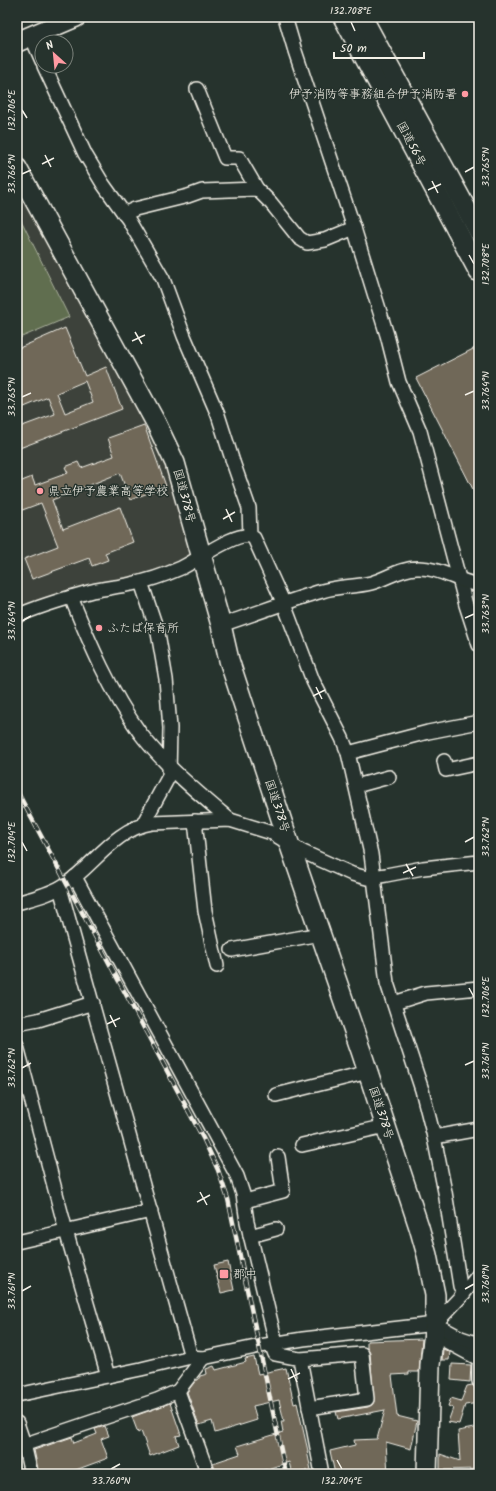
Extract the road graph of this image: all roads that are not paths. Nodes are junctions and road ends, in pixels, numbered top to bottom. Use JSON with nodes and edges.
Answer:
{"nodes":[{"id":1,"x":76,"y":17,"type":"edge"},
{"id":2,"x":285,"y":17,"type":"edge"},
{"id":3,"x":343,"y":17,"type":"edge"},
{"id":4,"x":362,"y":17,"type":"edge"},
{"id":5,"x":49,"y":22,"type":"edge"},
{"id":6,"x":24,"y":39,"type":"edge"},
{"id":7,"x":34,"y":51,"type":"edge"},
{"id":8,"x":48,"y":74,"type":"edge"},
{"id":9,"x":197,"y":89,"type":"dead end"},
{"id":10,"x":17,"y":168,"type":"edge"},
{"id":11,"x":257,"y":189,"type":"junction"},
{"id":12,"x":124,"y":214,"type":"junction"},
{"id":13,"x":354,"y":228,"type":"junction"},
{"id":14,"x":479,"y":232,"type":"edge"},
{"id":15,"x":479,"y":272,"type":"edge"},
{"id":16,"x":250,"y":535,"type":"junction"},
{"id":17,"x":201,"y":557,"type":"junction"},
{"id":18,"x":460,"y":579,"type":"junction"},
{"id":19,"x":141,"y":582,"type":"junction"},
{"id":20,"x":479,"y":584,"type":"edge"},
{"id":21,"x":70,"y":597,"type":"junction"},
{"id":22,"x":284,"y":604,"type":"junction"},
{"id":23,"x":17,"y":616,"type":"edge"},
{"id":24,"x":221,"y":625,"type":"junction"},
{"id":25,"x":479,"y":645,"type":"edge"},
{"id":26,"x":479,"y":722,"type":"edge"},
{"id":27,"x":348,"y":753,"type":"junction"},
{"id":28,"x":444,"y":762,"type":"dead end"},
{"id":29,"x":479,"y":763,"type":"edge"},
{"id":30,"x":170,"y":766,"type":"junction"},
{"id":31,"x":390,"y":777,"type":"dead end"},
{"id":32,"x":356,"y":786,"type":"junction"},
{"id":33,"x":230,"y":820,"type":"junction"},
{"id":34,"x":194,"y":821,"type":"junction"},
{"id":35,"x":143,"y":824,"type":"junction"},
{"id":36,"x":289,"y":843,"type":"junction"},
{"id":37,"x":479,"y":862,"type":"edge"},
{"id":38,"x":75,"y":877,"type":"junction"},
{"id":39,"x":374,"y":877,"type":"junction"},
{"id":40,"x":60,"y":888,"type":"junction"},
{"id":41,"x":17,"y":903,"type":"edge"},
{"id":42,"x":320,"y":934,"type":"junction"},
{"id":43,"x":232,"y":950,"type":"dead end"},
{"id":44,"x":217,"y":966,"type":"dead end"},
{"id":45,"x":479,"y":988,"type":"edge"},
{"id":46,"x":92,"y":1003,"type":"junction"},
{"id":47,"x":394,"y":1003,"type":"junction"},
{"id":48,"x":17,"y":1024,"type":"edge"},
{"id":49,"x":17,"y":1046,"type":"edge"},
{"id":50,"x":368,"y":1072,"type":"junction"},
{"id":51,"x":276,"y":1095,"type":"dead end"},
{"id":52,"x":386,"y":1126,"type":"junction"},
{"id":53,"x":479,"y":1129,"type":"edge"},
{"id":54,"x":434,"y":1137,"type":"junction"},
{"id":55,"x":302,"y":1145,"type":"dead end"},
{"id":56,"x":278,"y":1158,"type":"dead end"},
{"id":57,"x":245,"y":1201,"type":"junction"},
{"id":58,"x":151,"y":1211,"type":"junction"},
{"id":59,"x":276,"y":1229,"type":"dead end"},
{"id":60,"x":66,"y":1231,"type":"junction"},
{"id":61,"x":250,"y":1236,"type":"junction"},
{"id":62,"x":17,"y":1242,"type":"edge"},
{"id":63,"x":479,"y":1274,"type":"edge"},
{"id":64,"x":464,"y":1293,"type":"junction"},
{"id":65,"x":435,"y":1324,"type":"junction"},
{"id":66,"x":273,"y":1343,"type":"junction"},
{"id":67,"x":479,"y":1344,"type":"edge"},
{"id":68,"x":197,"y":1358,"type":"junction"},
{"id":69,"x":300,"y":1359,"type":"junction"},
{"id":70,"x":479,"y":1359,"type":"edge"},
{"id":71,"x":479,"y":1366,"type":"edge"},
{"id":72,"x":108,"y":1376,"type":"junction"},
{"id":73,"x":479,"y":1381,"type":"edge"},
{"id":74,"x":178,"y":1391,"type":"junction"},
{"id":75,"x":17,"y":1395,"type":"edge"},
{"id":76,"x":309,"y":1408,"type":"junction"},
{"id":77,"x":17,"y":1423,"type":"edge"},
{"id":78,"x":20,"y":1446,"type":"edge"},
{"id":79,"x":31,"y":1474,"type":"edge"},
{"id":80,"x":208,"y":1474,"type":"edge"},
{"id":81,"x":322,"y":1474,"type":"edge"},
{"id":82,"x":427,"y":1474,"type":"edge"}],
"edges":[{"from":1,"to":5,"type":"highway"},
{"from":2,"to":13,"type":"street"},
{"from":3,"to":15,"type":"highway","name":"国道56号"},
{"from":4,"to":14,"type":"highway","name":"国道56号"},
{"from":5,"to":6,"type":"highway"},
{"from":6,"to":7,"type":"street"},
{"from":8,"to":12,"type":"street"},
{"from":9,"to":11,"type":"street"},
{"from":10,"to":17,"type":"highway","name":"国道378号"},
{"from":11,"to":12,"type":"street"},
{"from":11,"to":13,"type":"street"},
{"from":12,"to":16,"type":"street"},
{"from":13,"to":18,"type":"street"},
{"from":16,"to":17,"type":"street"},
{"from":16,"to":22,"type":"street"},
{"from":17,"to":19,"type":"street"},
{"from":17,"to":24,"type":"highway","name":"国道378号"},
{"from":18,"to":20,"type":"street"},
{"from":18,"to":22,"type":"street"},
{"from":18,"to":25,"type":"street"},
{"from":19,"to":21,"type":"street"},
{"from":19,"to":30,"type":"street"},
{"from":21,"to":23,"type":"street"},
{"from":21,"to":30,"type":"street"},
{"from":22,"to":24,"type":"street"},
{"from":22,"to":27,"type":"street"},
{"from":24,"to":36,"type":"highway","name":"国道378号"},
{"from":26,"to":27,"type":"street"},
{"from":27,"to":32,"type":"street"},
{"from":28,"to":29,"type":"street"},
{"from":30,"to":33,"type":"street"},
{"from":30,"to":35,"type":"street"},
{"from":31,"to":32,"type":"street"},
{"from":32,"to":39,"type":"street"},
{"from":33,"to":34,"type":"street"},
{"from":33,"to":36,"type":"street"},
{"from":34,"to":35,"type":"street"},
{"from":34,"to":44,"type":"street"},
{"from":35,"to":38,"type":"street"},
{"from":36,"to":39,"type":"street"},
{"from":36,"to":42,"type":"highway","name":"国道378号"},
{"from":37,"to":39,"type":"street"},
{"from":38,"to":40,"type":"street"},
{"from":38,"to":57,"type":"street"},
{"from":39,"to":47,"type":"street"},
{"from":40,"to":41,"type":"street"},
{"from":40,"to":46,"type":"street"},
{"from":42,"to":43,"type":"street"},
{"from":42,"to":50,"type":"highway","name":"国道378号"},
{"from":45,"to":47,"type":"street"},
{"from":46,"to":48,"type":"street"},
{"from":46,"to":58,"type":"street"},
{"from":47,"to":54,"type":"street"},
{"from":49,"to":60,"type":"street"},
{"from":50,"to":51,"type":"street"},
{"from":50,"to":52,"type":"highway","name":"国道378号"},
{"from":52,"to":55,"type":"street"},
{"from":52,"to":65,"type":"highway","name":"国道378号"},
{"from":53,"to":54,"type":"street"},
{"from":54,"to":64,"type":"street"},
{"from":56,"to":57,"type":"street"},
{"from":57,"to":61,"type":"street"},
{"from":58,"to":60,"type":"street"},
{"from":58,"to":68,"type":"street"},
{"from":59,"to":61,"type":"street"},
{"from":60,"to":62,"type":"street"},
{"from":60,"to":72,"type":"street"},
{"from":61,"to":66,"type":"street"},
{"from":63,"to":64,"type":"street"},
{"from":64,"to":65,"type":"street"},
{"from":65,"to":66,"type":"street"},
{"from":65,"to":67,"type":"street"},
{"from":65,"to":70,"type":"street"},
{"from":65,"to":82,"type":"highway","name":"国道378号"},
{"from":66,"to":68,"type":"street"},
{"from":66,"to":69,"type":"street"},
{"from":68,"to":72,"type":"street"},
{"from":68,"to":74,"type":"street"},
{"from":69,"to":76,"type":"street"},
{"from":69,"to":76,"type":"street"},
{"from":71,"to":73,"type":"street"},
{"from":72,"to":75,"type":"street"},
{"from":74,"to":78,"type":"street"},
{"from":74,"to":80,"type":"street"},
{"from":76,"to":81,"type":"street"},
{"from":77,"to":78,"type":"street"},
{"from":78,"to":79,"type":"street"}]}
